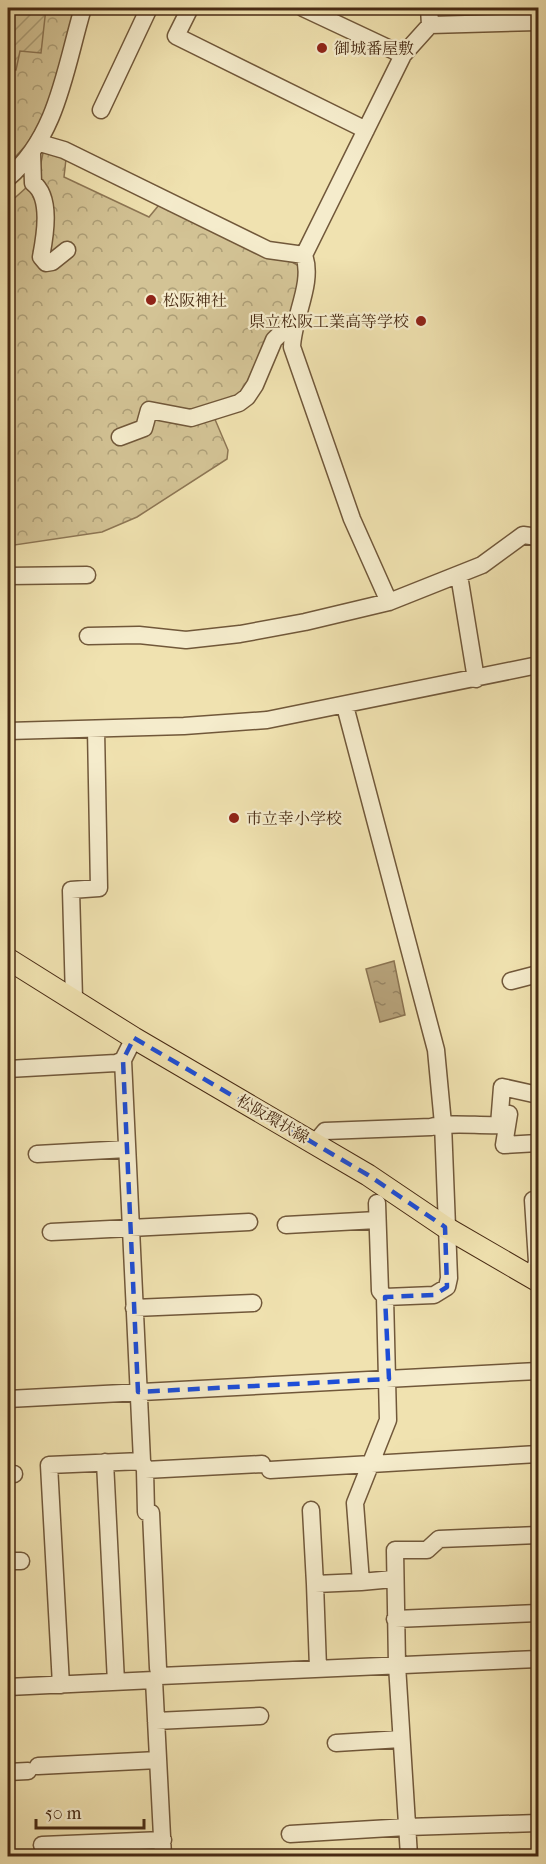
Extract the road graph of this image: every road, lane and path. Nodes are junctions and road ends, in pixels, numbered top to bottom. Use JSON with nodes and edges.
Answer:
{"nodes":[{"id":1,"x":83,"y":8,"type":"edge"},
{"id":2,"x":149,"y":8,"type":"edge"},
{"id":3,"x":190,"y":8,"type":"edge"},
{"id":4,"x":303,"y":8,"type":"edge"},
{"id":5,"x":429,"y":8,"type":"edge"},
{"id":6,"x":538,"y":22,"type":"edge"},
{"id":7,"x":430,"y":25,"type":"junction"},
{"id":8,"x":403,"y":55,"type":"junction"},
{"id":9,"x":101,"y":110,"type":"dead end"},
{"id":10,"x":366,"y":130,"type":"junction"},
{"id":11,"x":36,"y":148,"type":"junction"},
{"id":12,"x":8,"y":178,"type":"edge"},
{"id":13,"x":66,"y":250,"type":"dead end"},
{"id":14,"x":304,"y":255,"type":"junction"},
{"id":15,"x":293,"y":328,"type":"junction"},
{"id":16,"x":120,"y":437,"type":"dead end"},
{"id":17,"x":538,"y":537,"type":"edge"},
{"id":18,"x":87,"y":575,"type":"dead end"},
{"id":19,"x":459,"y":575,"type":"junction"},
{"id":20,"x":8,"y":576,"type":"edge"},
{"id":21,"x":389,"y":602,"type":"junction"},
{"id":22,"x":88,"y":636,"type":"dead end"},
{"id":23,"x":538,"y":665,"type":"edge"},
{"id":24,"x":476,"y":679,"type":"junction"},
{"id":25,"x":345,"y":706,"type":"junction"},
{"id":26,"x":96,"y":729,"type":"junction"},
{"id":27,"x":8,"y":731,"type":"edge"},
{"id":28,"x":8,"y":958,"type":"edge"},
{"id":29,"x":538,"y":974,"type":"edge"},
{"id":30,"x":511,"y":981,"type":"dead end"},
{"id":31,"x":74,"y":999,"type":"junction"},
{"id":32,"x":134,"y":1038,"type":"junction"},
{"id":33,"x":123,"y":1060,"type":"junction"},
{"id":34,"x":8,"y":1069,"type":"edge"},
{"id":35,"x":512,"y":1089,"type":"junction"},
{"id":36,"x":538,"y":1095,"type":"edge"},
{"id":37,"x":443,"y":1124,"type":"junction"},
{"id":38,"x":315,"y":1143,"type":"junction"},
{"id":39,"x":538,"y":1143,"type":"edge"},
{"id":40,"x":127,"y":1149,"type":"junction"},
{"id":41,"x":38,"y":1154,"type":"dead end"},
{"id":42,"x":538,"y":1200,"type":"edge"},
{"id":43,"x":377,"y":1203,"type":"dead end"},
{"id":44,"x":377,"y":1220,"type":"junction"},
{"id":45,"x":249,"y":1222,"type":"dead end"},
{"id":46,"x":286,"y":1225,"type":"dead end"},
{"id":47,"x":445,"y":1227,"type":"junction"},
{"id":48,"x":129,"y":1228,"type":"junction"},
{"id":49,"x":51,"y":1232,"type":"dead end"},
{"id":50,"x":535,"y":1279,"type":"edge"},
{"id":51,"x":385,"y":1297,"type":"junction"},
{"id":52,"x":253,"y":1303,"type":"dead end"},
{"id":53,"x":134,"y":1308,"type":"junction"},
{"id":54,"x":538,"y":1371,"type":"edge"},
{"id":55,"x":389,"y":1378,"type":"junction"},
{"id":56,"x":138,"y":1392,"type":"junction"},
{"id":57,"x":8,"y":1399,"type":"edge"},
{"id":58,"x":538,"y":1454,"type":"edge"},
{"id":59,"x":105,"y":1462,"type":"junction"},
{"id":60,"x":372,"y":1462,"type":"junction"},
{"id":61,"x":143,"y":1466,"type":"junction"},
{"id":62,"x":311,"y":1510,"type":"dead end"},
{"id":63,"x":538,"y":1534,"type":"edge"},
{"id":64,"x":393,"y":1579,"type":"junction"},
{"id":65,"x":361,"y":1582,"type":"junction"},
{"id":66,"x":315,"y":1584,"type":"junction"},
{"id":67,"x":538,"y":1613,"type":"edge"},
{"id":68,"x":395,"y":1619,"type":"junction"},
{"id":69,"x":538,"y":1659,"type":"edge"},
{"id":70,"x":397,"y":1665,"type":"junction"},
{"id":71,"x":318,"y":1668,"type":"junction"},
{"id":72,"x":157,"y":1678,"type":"junction"},
{"id":73,"x":116,"y":1682,"type":"junction"},
{"id":74,"x":61,"y":1685,"type":"junction"},
{"id":75,"x":8,"y":1687,"type":"edge"},
{"id":76,"x":260,"y":1716,"type":"dead end"},
{"id":77,"x":156,"y":1721,"type":"junction"},
{"id":78,"x":401,"y":1739,"type":"junction"},
{"id":79,"x":336,"y":1743,"type":"dead end"},
{"id":80,"x":158,"y":1760,"type":"junction"},
{"id":81,"x":8,"y":1772,"type":"edge"},
{"id":82,"x":538,"y":1823,"type":"edge"},
{"id":83,"x":407,"y":1827,"type":"junction"},
{"id":84,"x":290,"y":1834,"type":"dead end"},
{"id":85,"x":42,"y":1845,"type":"dead end"},
{"id":86,"x":163,"y":1849,"type":"edge"},
{"id":87,"x":409,"y":1857,"type":"edge"}],
"edges":[{"from":1,"to":11,"type":"street"},
{"from":2,"to":9,"type":"street"},
{"from":3,"to":10,"type":"street"},
{"from":4,"to":8,"type":"street"},
{"from":5,"to":7,"type":"street"},
{"from":6,"to":7,"type":"street"},
{"from":7,"to":8,"type":"street"},
{"from":8,"to":10,"type":"street"},
{"from":10,"to":14,"type":"street"},
{"from":11,"to":12,"type":"street"},
{"from":11,"to":13,"type":"street"},
{"from":11,"to":14,"type":"street"},
{"from":14,"to":15,"type":"street"},
{"from":15,"to":16,"type":"street"},
{"from":15,"to":21,"type":"street"},
{"from":17,"to":19,"type":"street"},
{"from":18,"to":20,"type":"street"},
{"from":19,"to":21,"type":"street"},
{"from":19,"to":24,"type":"street"},
{"from":21,"to":22,"type":"street"},
{"from":23,"to":24,"type":"street"},
{"from":24,"to":25,"type":"street"},
{"from":25,"to":26,"type":"street"},
{"from":25,"to":37,"type":"street"},
{"from":26,"to":27,"type":"street"},
{"from":26,"to":31,"type":"street"},
{"from":28,"to":31,"type":"main road","name":"松阪環状線"},
{"from":29,"to":30,"type":"street"},
{"from":31,"to":32,"type":"main road","name":"松阪環状線"},
{"from":32,"to":33,"type":"street"},
{"from":32,"to":38,"type":"main road","name":"松阪環状線"},
{"from":33,"to":34,"type":"street"},
{"from":33,"to":40,"type":"street"},
{"from":35,"to":36,"type":"street"},
{"from":35,"to":37,"type":"street"},
{"from":35,"to":39,"type":"street"},
{"from":37,"to":38,"type":"street"},
{"from":37,"to":47,"type":"street"},
{"from":38,"to":47,"type":"main road","name":"松阪環状線"},
{"from":40,"to":41,"type":"street"},
{"from":40,"to":48,"type":"street"},
{"from":42,"to":50,"type":"street"},
{"from":43,"to":44,"type":"street"},
{"from":44,"to":46,"type":"street"},
{"from":44,"to":51,"type":"street"},
{"from":45,"to":48,"type":"street"},
{"from":47,"to":50,"type":"main road","name":"松阪環状線"},
{"from":47,"to":51,"type":"street"},
{"from":48,"to":49,"type":"street"},
{"from":48,"to":53,"type":"street"},
{"from":51,"to":55,"type":"street"},
{"from":52,"to":53,"type":"street"},
{"from":53,"to":56,"type":"street"},
{"from":54,"to":55,"type":"street"},
{"from":55,"to":56,"type":"street"},
{"from":55,"to":60,"type":"street"},
{"from":56,"to":57,"type":"street"},
{"from":56,"to":61,"type":"street"},
{"from":58,"to":60,"type":"street"},
{"from":59,"to":61,"type":"street"},
{"from":59,"to":73,"type":"street"},
{"from":59,"to":74,"type":"street"},
{"from":60,"to":61,"type":"street"},
{"from":60,"to":65,"type":"street"},
{"from":61,"to":72,"type":"street"},
{"from":62,"to":66,"type":"street"},
{"from":63,"to":64,"type":"street"},
{"from":64,"to":65,"type":"street"},
{"from":64,"to":68,"type":"street"},
{"from":65,"to":66,"type":"street"},
{"from":66,"to":71,"type":"street"},
{"from":67,"to":68,"type":"street"},
{"from":68,"to":70,"type":"street"},
{"from":69,"to":70,"type":"street"},
{"from":70,"to":71,"type":"street"},
{"from":70,"to":78,"type":"street"},
{"from":71,"to":72,"type":"street"},
{"from":72,"to":73,"type":"street"},
{"from":72,"to":77,"type":"street"},
{"from":73,"to":74,"type":"street"},
{"from":74,"to":75,"type":"street"},
{"from":76,"to":77,"type":"street"},
{"from":77,"to":80,"type":"street"},
{"from":78,"to":79,"type":"street"},
{"from":78,"to":83,"type":"street"},
{"from":80,"to":81,"type":"street"},
{"from":80,"to":86,"type":"street"},
{"from":82,"to":83,"type":"street"},
{"from":83,"to":84,"type":"street"},
{"from":83,"to":87,"type":"street"},
{"from":85,"to":86,"type":"street"}]}
